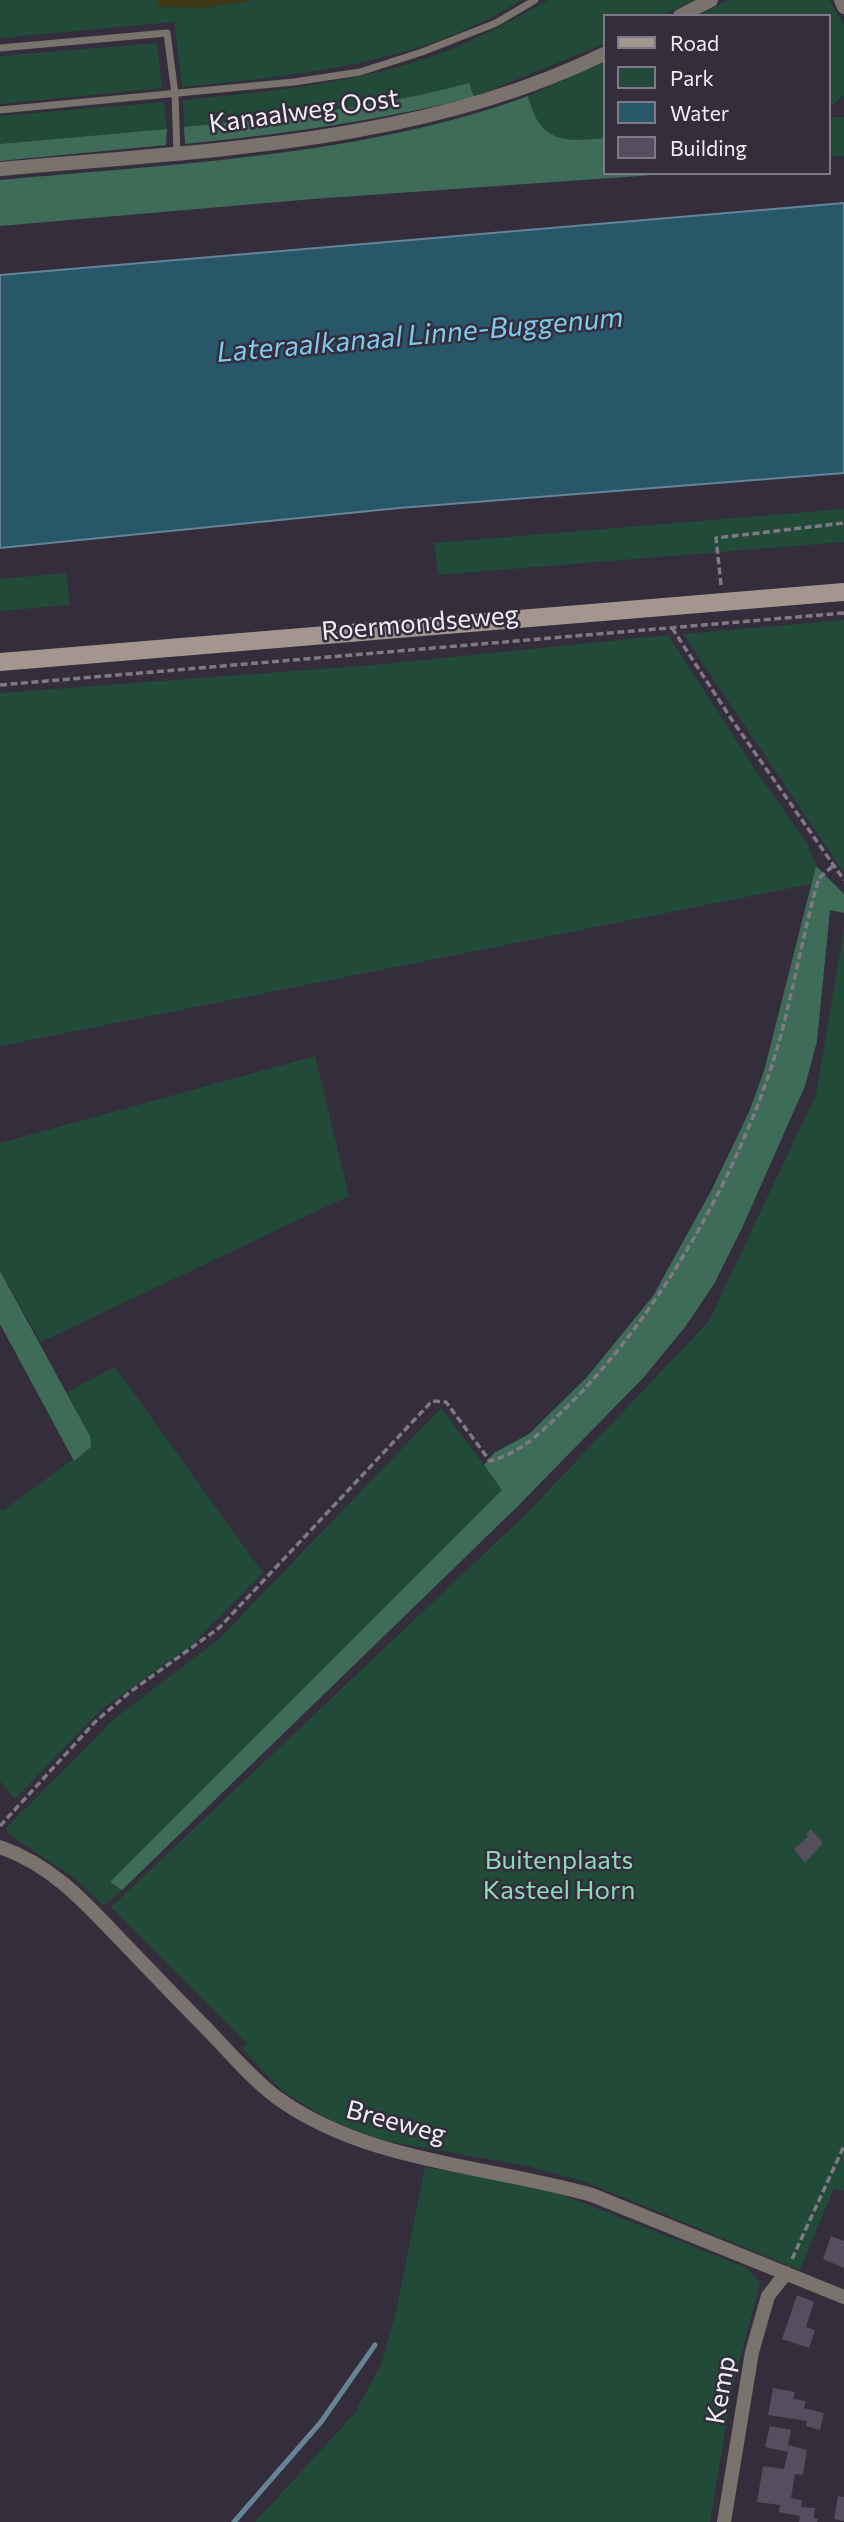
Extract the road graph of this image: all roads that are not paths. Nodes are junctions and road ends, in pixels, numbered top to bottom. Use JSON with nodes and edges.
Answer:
{"nodes":[{"id":1,"x":535,"y":0,"type":"edge"},
{"id":2,"x":711,"y":0,"type":"edge"},
{"id":3,"x":841,"y":0,"type":"edge"},
{"id":4,"x":844,"y":6,"type":"edge"},
{"id":5,"x":684,"y":14,"type":"edge"},
{"id":6,"x":0,"y":48,"type":"edge"},
{"id":7,"x":602,"y":55,"type":"edge"},
{"id":8,"x":175,"y":94,"type":"junction"},
{"id":9,"x":0,"y":110,"type":"edge"},
{"id":10,"x":177,"y":153,"type":"junction"},
{"id":11,"x":0,"y":169,"type":"edge"},
{"id":12,"x":844,"y":592,"type":"edge"},
{"id":13,"x":0,"y":662,"type":"edge"},
{"id":14,"x":0,"y":1847,"type":"edge"},
{"id":15,"x":786,"y":2273,"type":"junction"},
{"id":16,"x":844,"y":2297,"type":"edge"},
{"id":17,"x":724,"y":2522,"type":"edge"}],
"edges":[{"from":1,"to":8,"type":"lane"},
{"from":2,"to":5,"type":"street"},
{"from":3,"to":4,"type":"street"},
{"from":6,"to":8,"type":"lane"},
{"from":7,"to":10,"type":"street","name":"Kanaalweg Oost"},
{"from":8,"to":9,"type":"lane"},
{"from":8,"to":10,"type":"lane"},
{"from":10,"to":11,"type":"street","name":"Kanaalweg Oost"},
{"from":12,"to":13,"type":"main road","name":"Roermondseweg"},
{"from":14,"to":15,"type":"street","name":"Breeweg"},
{"from":15,"to":16,"type":"street","name":"Breeweg"},
{"from":15,"to":17,"type":"street","name":"Kemp"}]}
